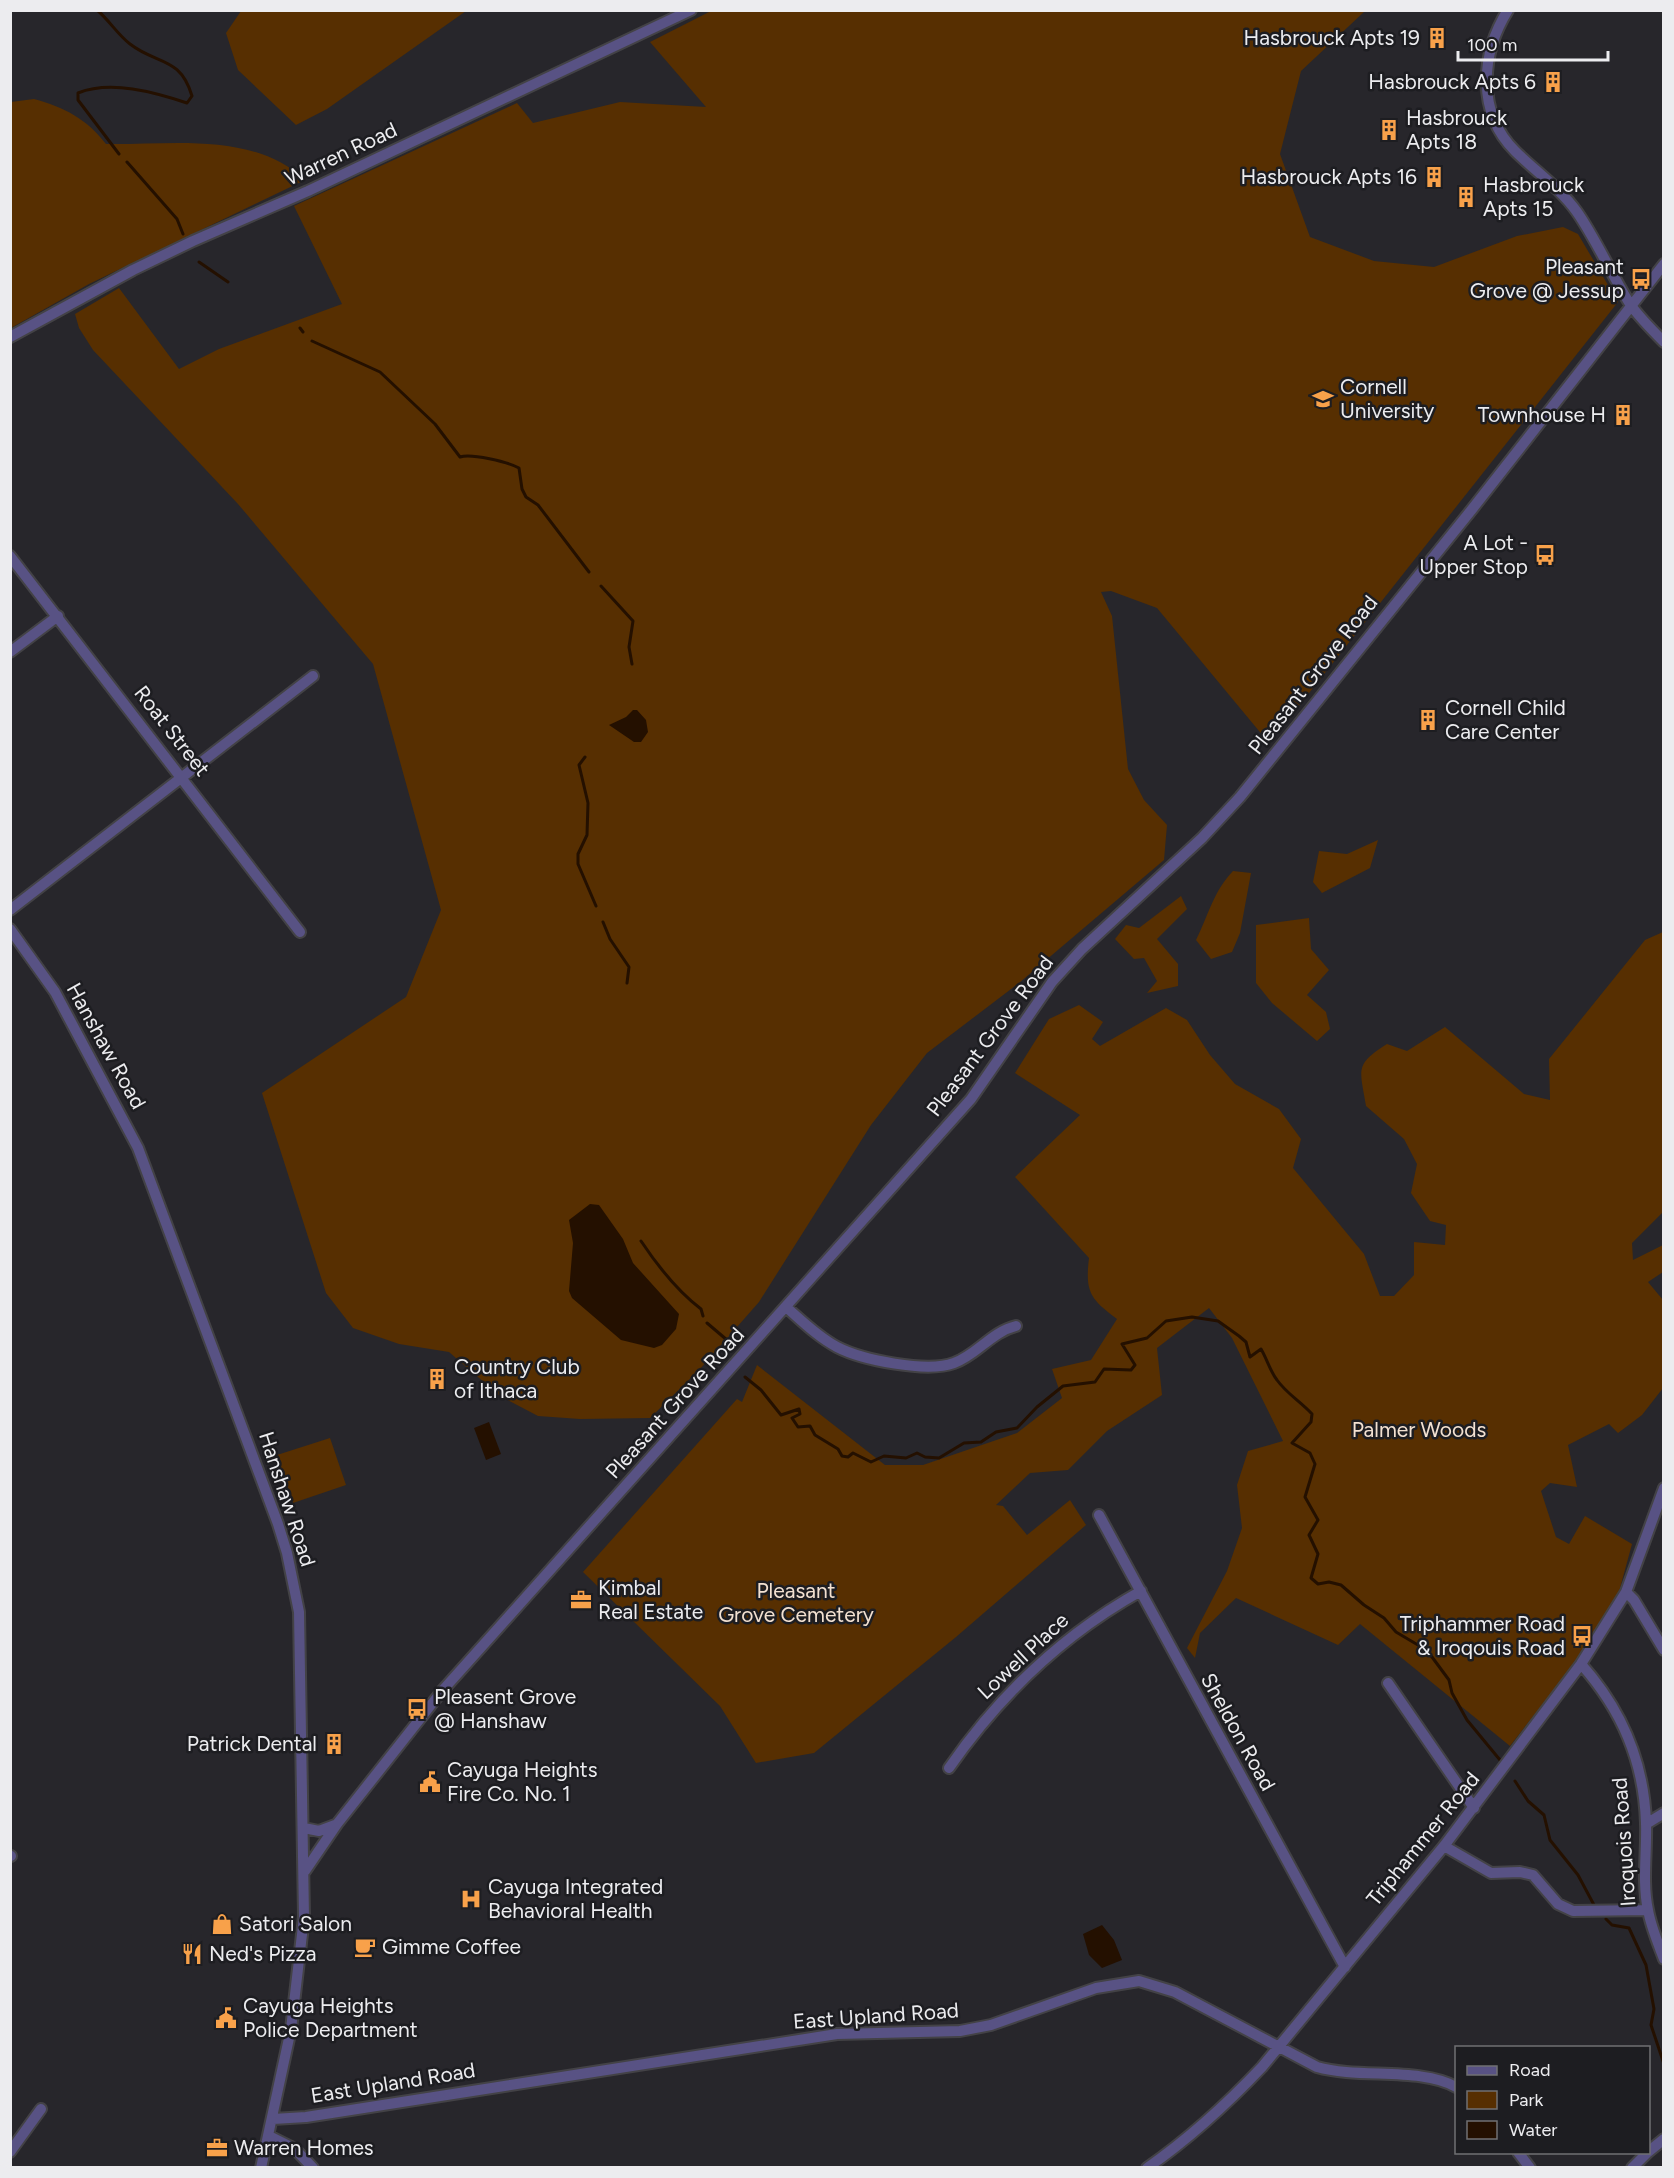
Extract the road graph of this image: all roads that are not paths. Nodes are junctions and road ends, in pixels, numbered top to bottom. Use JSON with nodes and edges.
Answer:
{"nodes":[{"id":1,"x":691,"y":10,"type":"edge"},
{"id":2,"x":1508,"y":10,"type":"edge"},
{"id":3,"x":1664,"y":264,"type":"edge"},
{"id":4,"x":1631,"y":305,"type":"junction"},
{"id":5,"x":10,"y":337,"type":"edge"},
{"id":6,"x":1664,"y":342,"type":"edge"},
{"id":7,"x":10,"y":556,"type":"edge"},
{"id":8,"x":58,"y":616,"type":"junction"},
{"id":9,"x":10,"y":652,"type":"edge"},
{"id":10,"x":313,"y":676,"type":"dead end"},
{"id":11,"x":183,"y":777,"type":"junction"},
{"id":12,"x":10,"y":910,"type":"edge"},
{"id":13,"x":10,"y":929,"type":"edge"},
{"id":14,"x":300,"y":932,"type":"dead end"},
{"id":15,"x":786,"y":1307,"type":"junction"},
{"id":16,"x":1016,"y":1326,"type":"dead end"},
{"id":17,"x":1664,"y":1488,"type":"edge"},
{"id":18,"x":1099,"y":1515,"type":"dead end"},
{"id":19,"x":1141,"y":1591,"type":"junction"},
{"id":20,"x":1626,"y":1592,"type":"junction"},
{"id":21,"x":1664,"y":1650,"type":"edge"},
{"id":22,"x":1581,"y":1664,"type":"junction"},
{"id":23,"x":1388,"y":1683,"type":"dead end"},
{"id":24,"x":949,"y":1768,"type":"dead end"},
{"id":25,"x":1474,"y":1808,"type":"junction"},
{"id":26,"x":1664,"y":1813,"type":"edge"},
{"id":27,"x":337,"y":1824,"type":"junction"},
{"id":28,"x":1646,"y":1824,"type":"junction"},
{"id":29,"x":304,"y":1828,"type":"junction"},
{"id":30,"x":1444,"y":1846,"type":"junction"},
{"id":31,"x":305,"y":1871,"type":"junction"},
{"id":32,"x":1648,"y":1910,"type":"junction"},
{"id":33,"x":1664,"y":1959,"type":"edge"},
{"id":34,"x":1345,"y":1966,"type":"junction"},
{"id":35,"x":1277,"y":2048,"type":"junction"},
{"id":36,"x":1455,"y":2087,"type":"edge"},
{"id":37,"x":41,"y":2109,"type":"dead end"},
{"id":38,"x":273,"y":2119,"type":"junction"},
{"id":39,"x":269,"y":2136,"type":"junction"},
{"id":40,"x":1664,"y":2139,"type":"edge"},
{"id":41,"x":11,"y":2150,"type":"edge"},
{"id":42,"x":1650,"y":2150,"type":"edge"},
{"id":43,"x":1520,"y":2154,"type":"edge"},
{"id":44,"x":1646,"y":2154,"type":"edge"},
{"id":45,"x":261,"y":2168,"type":"edge"},
{"id":46,"x":313,"y":2168,"type":"edge"},
{"id":47,"x":1147,"y":2168,"type":"edge"},
{"id":48,"x":1530,"y":2168,"type":"edge"},
{"id":49,"x":1632,"y":2168,"type":"edge"}],
"edges":[{"from":1,"to":5,"type":"street","name":"Warren Road"},
{"from":2,"to":4,"type":"street"},
{"from":3,"to":4,"type":"street","name":"Pleasant Grove Road"},
{"from":4,"to":6,"type":"street"},
{"from":4,"to":15,"type":"street","name":"Pleasant Grove Road"},
{"from":7,"to":8,"type":"street","name":"Roat Street"},
{"from":8,"to":9,"type":"street"},
{"from":8,"to":11,"type":"street","name":"Roat Street"},
{"from":10,"to":11,"type":"street"},
{"from":11,"to":12,"type":"street"},
{"from":11,"to":14,"type":"street","name":"Roat Street"},
{"from":13,"to":29,"type":"street","name":"Hanshaw Road"},
{"from":15,"to":16,"type":"street"},
{"from":15,"to":27,"type":"street","name":"Pleasant Grove Road"},
{"from":17,"to":20,"type":"street","name":"Triphammer Road"},
{"from":18,"to":19,"type":"street","name":"Sheldon Road"},
{"from":19,"to":24,"type":"street","name":"Lowell Place"},
{"from":19,"to":34,"type":"street","name":"Sheldon Road"},
{"from":20,"to":21,"type":"street"},
{"from":20,"to":22,"type":"street","name":"Triphammer Road"},
{"from":22,"to":25,"type":"street","name":"Triphammer Road"},
{"from":22,"to":28,"type":"street","name":"Iroquois Road"},
{"from":23,"to":25,"type":"street"},
{"from":25,"to":30,"type":"street","name":"Triphammer Road"},
{"from":26,"to":28,"type":"street"},
{"from":27,"to":29,"type":"street"},
{"from":27,"to":31,"type":"street","name":"Pleasant Grove Road"},
{"from":28,"to":32,"type":"street","name":"Iroquois Road"},
{"from":29,"to":31,"type":"street","name":"Hanshaw Road"},
{"from":30,"to":32,"type":"street"},
{"from":30,"to":34,"type":"street","name":"Triphammer Road"},
{"from":31,"to":38,"type":"street","name":"Hanshaw Road"},
{"from":32,"to":33,"type":"street","name":"Iroquois Road"},
{"from":34,"to":35,"type":"street","name":"Triphammer Road"},
{"from":35,"to":36,"type":"street","name":"East Upland Road"},
{"from":35,"to":38,"type":"street","name":"East Upland Road"},
{"from":35,"to":47,"type":"street","name":"Triphammer Road"},
{"from":37,"to":41,"type":"street"},
{"from":38,"to":39,"type":"street","name":"Hanshaw Road"},
{"from":39,"to":45,"type":"street","name":"Hanshaw Road"},
{"from":39,"to":46,"type":"street"},
{"from":40,"to":42,"type":"street"},
{"from":43,"to":48,"type":"street"},
{"from":44,"to":49,"type":"street"}]}
